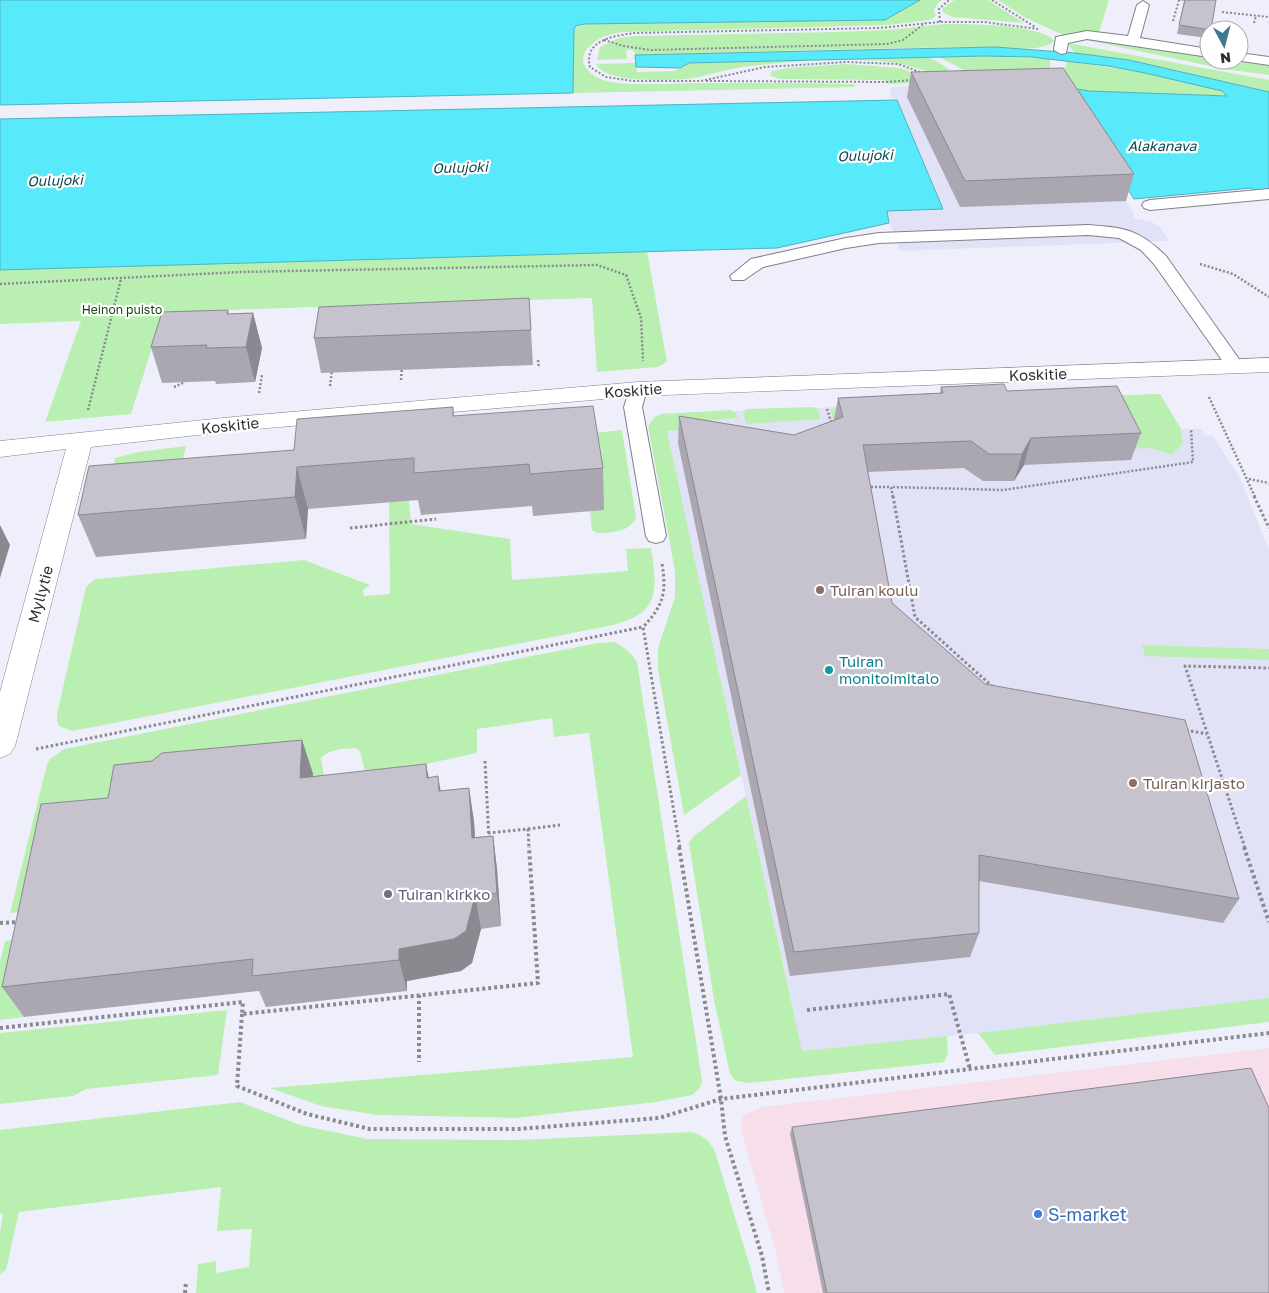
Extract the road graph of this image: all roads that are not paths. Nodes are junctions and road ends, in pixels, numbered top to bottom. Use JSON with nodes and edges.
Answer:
{"nodes":[{"id":1,"x":1143,"y":5,"type":"dead end"},
{"id":2,"x":1133,"y":41,"type":"junction"},
{"id":3,"x":1061,"y":45,"type":"road end"},
{"id":4,"x":1199,"y":51,"type":"edge"},
{"id":5,"x":1249,"y":58,"type":"edge"},
{"id":6,"x":1269,"y":61,"type":"edge"},
{"id":7,"x":1269,"y":194,"type":"edge"},
{"id":8,"x":1150,"y":204,"type":"dead end"},
{"id":9,"x":738,"y":276,"type":"dead end"},
{"id":10,"x":1269,"y":365,"type":"edge"},
{"id":11,"x":1235,"y":366,"type":"junction"},
{"id":12,"x":638,"y":389,"type":"junction"},
{"id":13,"x":80,"y":442,"type":"junction"},
{"id":14,"x":0,"y":449,"type":"edge"},
{"id":15,"x":656,"y":536,"type":"road end"},
{"id":16,"x":0,"y":746,"type":"edge"}],
"edges":[{"from":1,"to":2,"type":"lane"},
{"from":2,"to":3,"type":"lane"},
{"from":2,"to":4,"type":"lane"},
{"from":5,"to":6,"type":"lane"},
{"from":7,"to":8,"type":"lane"},
{"from":9,"to":11,"type":"lane"},
{"from":10,"to":11,"type":"street","name":"Koskitie"},
{"from":11,"to":12,"type":"street","name":"Koskitie"},
{"from":12,"to":13,"type":"street","name":"Koskitie"},
{"from":12,"to":15,"type":"lane"},
{"from":13,"to":14,"type":"street","name":"Koskitie"},
{"from":13,"to":16,"type":"street","name":"Myllytie"}]}
